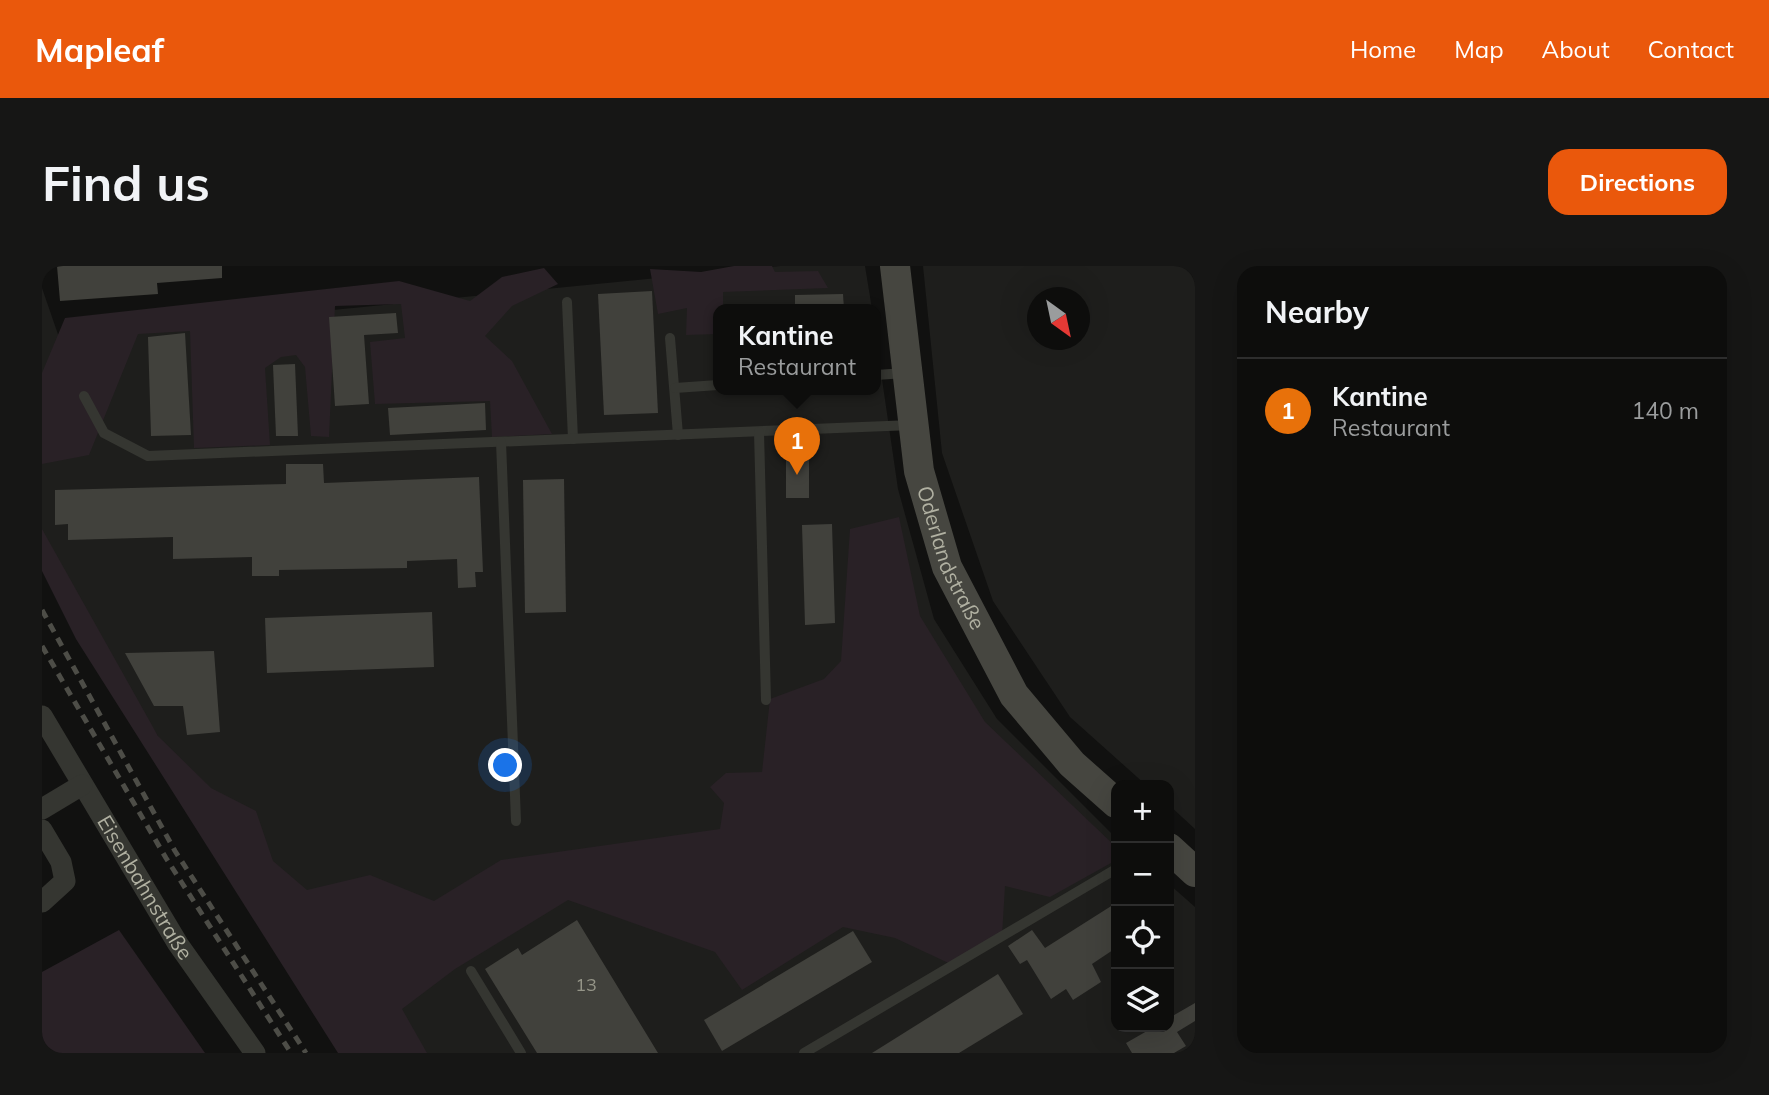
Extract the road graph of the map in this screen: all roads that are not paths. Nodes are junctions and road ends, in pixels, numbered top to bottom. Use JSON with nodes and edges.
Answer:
{"nodes":[{"id":1,"x":895,"y":266,"type":"edge"},
{"id":2,"x":567,"y":302,"type":"dead end"},
{"id":3,"x":670,"y":338,"type":"dead end"},
{"id":4,"x":890,"y":374,"type":"edge"},
{"id":5,"x":713,"y":385,"type":"edge"},
{"id":6,"x":675,"y":388,"type":"junction"},
{"id":7,"x":84,"y":396,"type":"dead end"},
{"id":8,"x":912,"y":425,"type":"junction"},
{"id":9,"x":759,"y":432,"type":"junction"},
{"id":10,"x":678,"y":435,"type":"junction"},
{"id":11,"x":573,"y":439,"type":"junction"},
{"id":12,"x":501,"y":442,"type":"junction"},
{"id":13,"x":766,"y":700,"type":"dead end"},
{"id":14,"x":42,"y":716,"type":"edge"},
{"id":15,"x":82,"y":785,"type":"junction"},
{"id":16,"x":1111,"y":799,"type":"edge"},
{"id":17,"x":42,"y":809,"type":"edge"},
{"id":18,"x":516,"y":821,"type":"dead end"},
{"id":19,"x":42,"y":830,"type":"edge"},
{"id":20,"x":1174,"y":853,"type":"edge"},
{"id":21,"x":1111,"y":872,"type":"edge"},
{"id":22,"x":1195,"y":872,"type":"edge"},
{"id":23,"x":42,"y":902,"type":"edge"},
{"id":24,"x":471,"y":971,"type":"dead end"},
{"id":25,"x":255,"y":1053,"type":"edge"},
{"id":26,"x":521,"y":1053,"type":"edge"},
{"id":27,"x":804,"y":1053,"type":"edge"}],
"edges":[{"from":1,"to":4,"type":"street","name":"Oderlandstraße"},
{"from":2,"to":11,"type":"lane"},
{"from":3,"to":6,"type":"lane"},
{"from":4,"to":8,"type":"street","name":"Oderlandstraße"},
{"from":5,"to":6,"type":"lane"},
{"from":6,"to":10,"type":"lane"},
{"from":7,"to":12,"type":"lane"},
{"from":8,"to":9,"type":"lane"},
{"from":8,"to":16,"type":"street","name":"Oderlandstraße"},
{"from":9,"to":10,"type":"lane"},
{"from":9,"to":13,"type":"lane"},
{"from":10,"to":11,"type":"lane"},
{"from":11,"to":12,"type":"lane"},
{"from":12,"to":18,"type":"lane"},
{"from":14,"to":15,"type":"street","name":"Eisenbahnstraße"},
{"from":15,"to":17,"type":"street"},
{"from":15,"to":25,"type":"street","name":"Eisenbahnstraße"},
{"from":19,"to":23,"type":"street"},
{"from":20,"to":22,"type":"street"},
{"from":21,"to":27,"type":"lane"},
{"from":24,"to":26,"type":"lane"}]}
